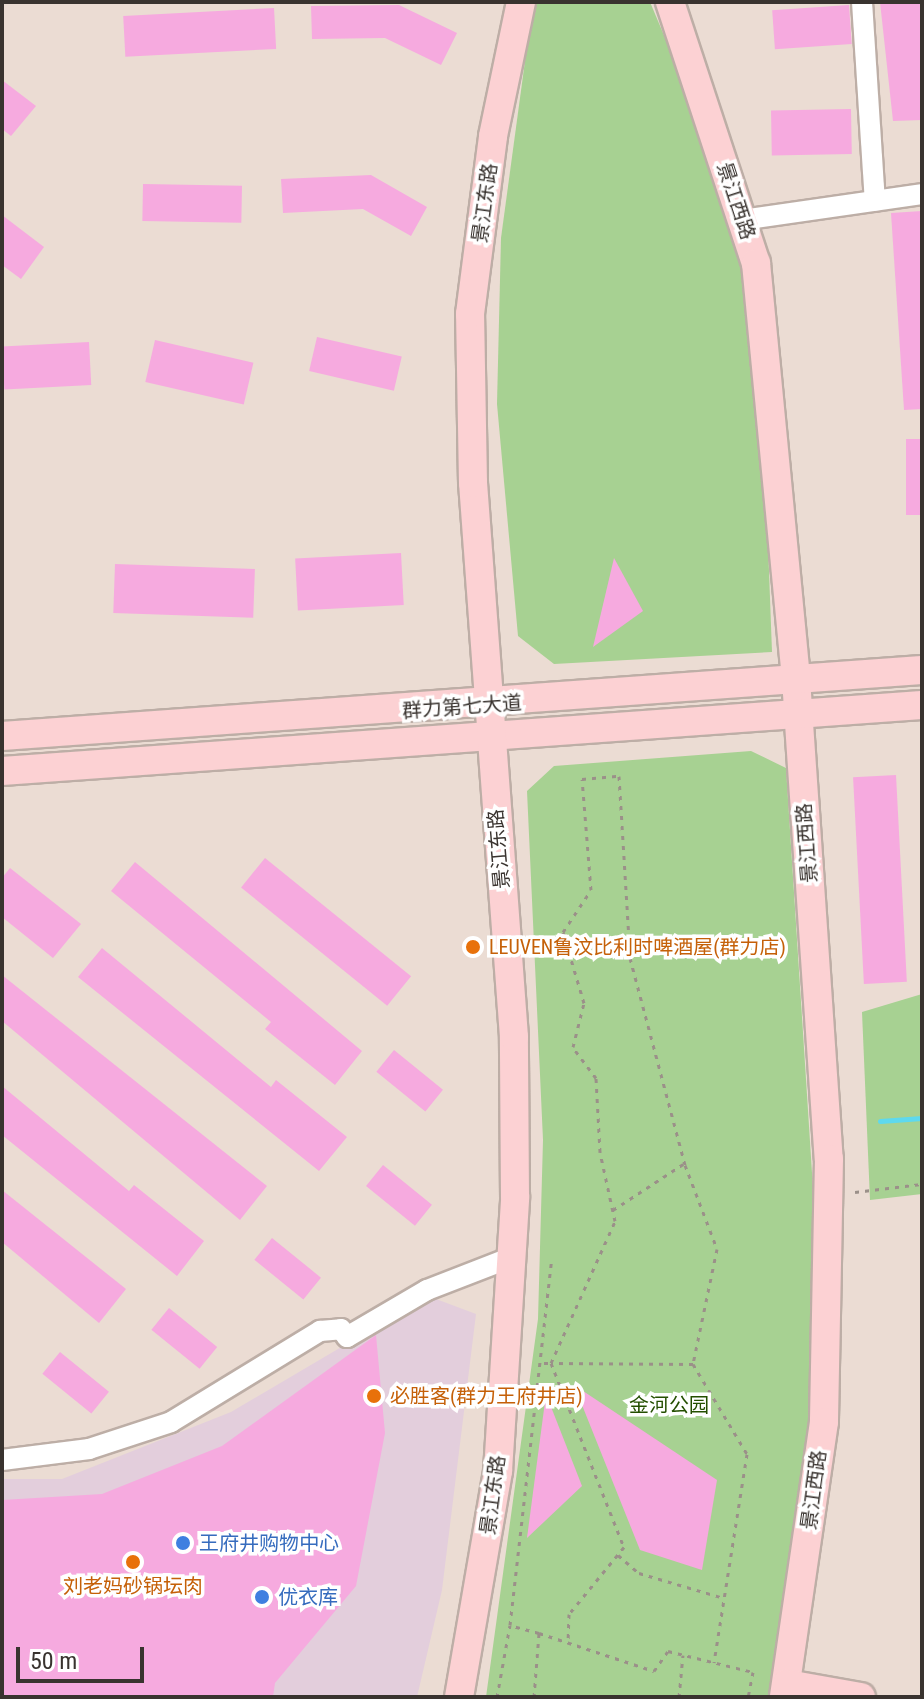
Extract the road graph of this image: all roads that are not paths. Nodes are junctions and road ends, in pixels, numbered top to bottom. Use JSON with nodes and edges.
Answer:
{"nodes":[{"id":1,"x":521,"y":2,"type":"edge"},
{"id":2,"x":670,"y":2,"type":"edge"},
{"id":3,"x":862,"y":2,"type":"edge"},
{"id":4,"x":922,"y":194,"type":"edge"},
{"id":5,"x":875,"y":201,"type":"junction"},
{"id":6,"x":742,"y":220,"type":"junction"},
{"id":7,"x":922,"y":670,"type":"edge"},
{"id":8,"x":796,"y":679,"type":"junction"},
{"id":9,"x":488,"y":705,"type":"junction"},
{"id":10,"x":922,"y":705,"type":"edge"},
{"id":11,"x":797,"y":713,"type":"junction"},
{"id":12,"x":2,"y":736,"type":"edge"},
{"id":13,"x":490,"y":737,"type":"junction"},
{"id":14,"x":2,"y":771,"type":"edge"},
{"id":15,"x":512,"y":1257,"type":"junction"},
{"id":16,"x":2,"y":1460,"type":"edge"},
{"id":17,"x":786,"y":1691,"type":"edge"},
{"id":18,"x":459,"y":1697,"type":"edge"},
{"id":19,"x":861,"y":1697,"type":"edge"}],
"edges":[{"from":1,"to":9,"type":"main road","name":"景江东路"},
{"from":2,"to":6,"type":"main road","name":"景江西路"},
{"from":3,"to":5,"type":"street"},
{"from":4,"to":5,"type":"street"},
{"from":5,"to":6,"type":"street"},
{"from":6,"to":8,"type":"main road","name":"景江西路"},
{"from":7,"to":8,"type":"main road","name":"群力第七大道"},
{"from":8,"to":9,"type":"main road","name":"群力第七大道"},
{"from":8,"to":11,"type":"main road","name":"景江西路"},
{"from":9,"to":12,"type":"main road","name":"群力第七大道"},
{"from":9,"to":13,"type":"main road","name":"景江东路"},
{"from":10,"to":11,"type":"main road","name":"群力第七大道"},
{"from":11,"to":13,"type":"main road","name":"群力第七大道"},
{"from":11,"to":17,"type":"main road","name":"景江西路"},
{"from":13,"to":14,"type":"main road","name":"群力第七大道"},
{"from":13,"to":15,"type":"main road","name":"景江东路"},
{"from":15,"to":16,"type":"street"},
{"from":15,"to":18,"type":"main road","name":"景江东路"},
{"from":17,"to":19,"type":"main road"}]}
